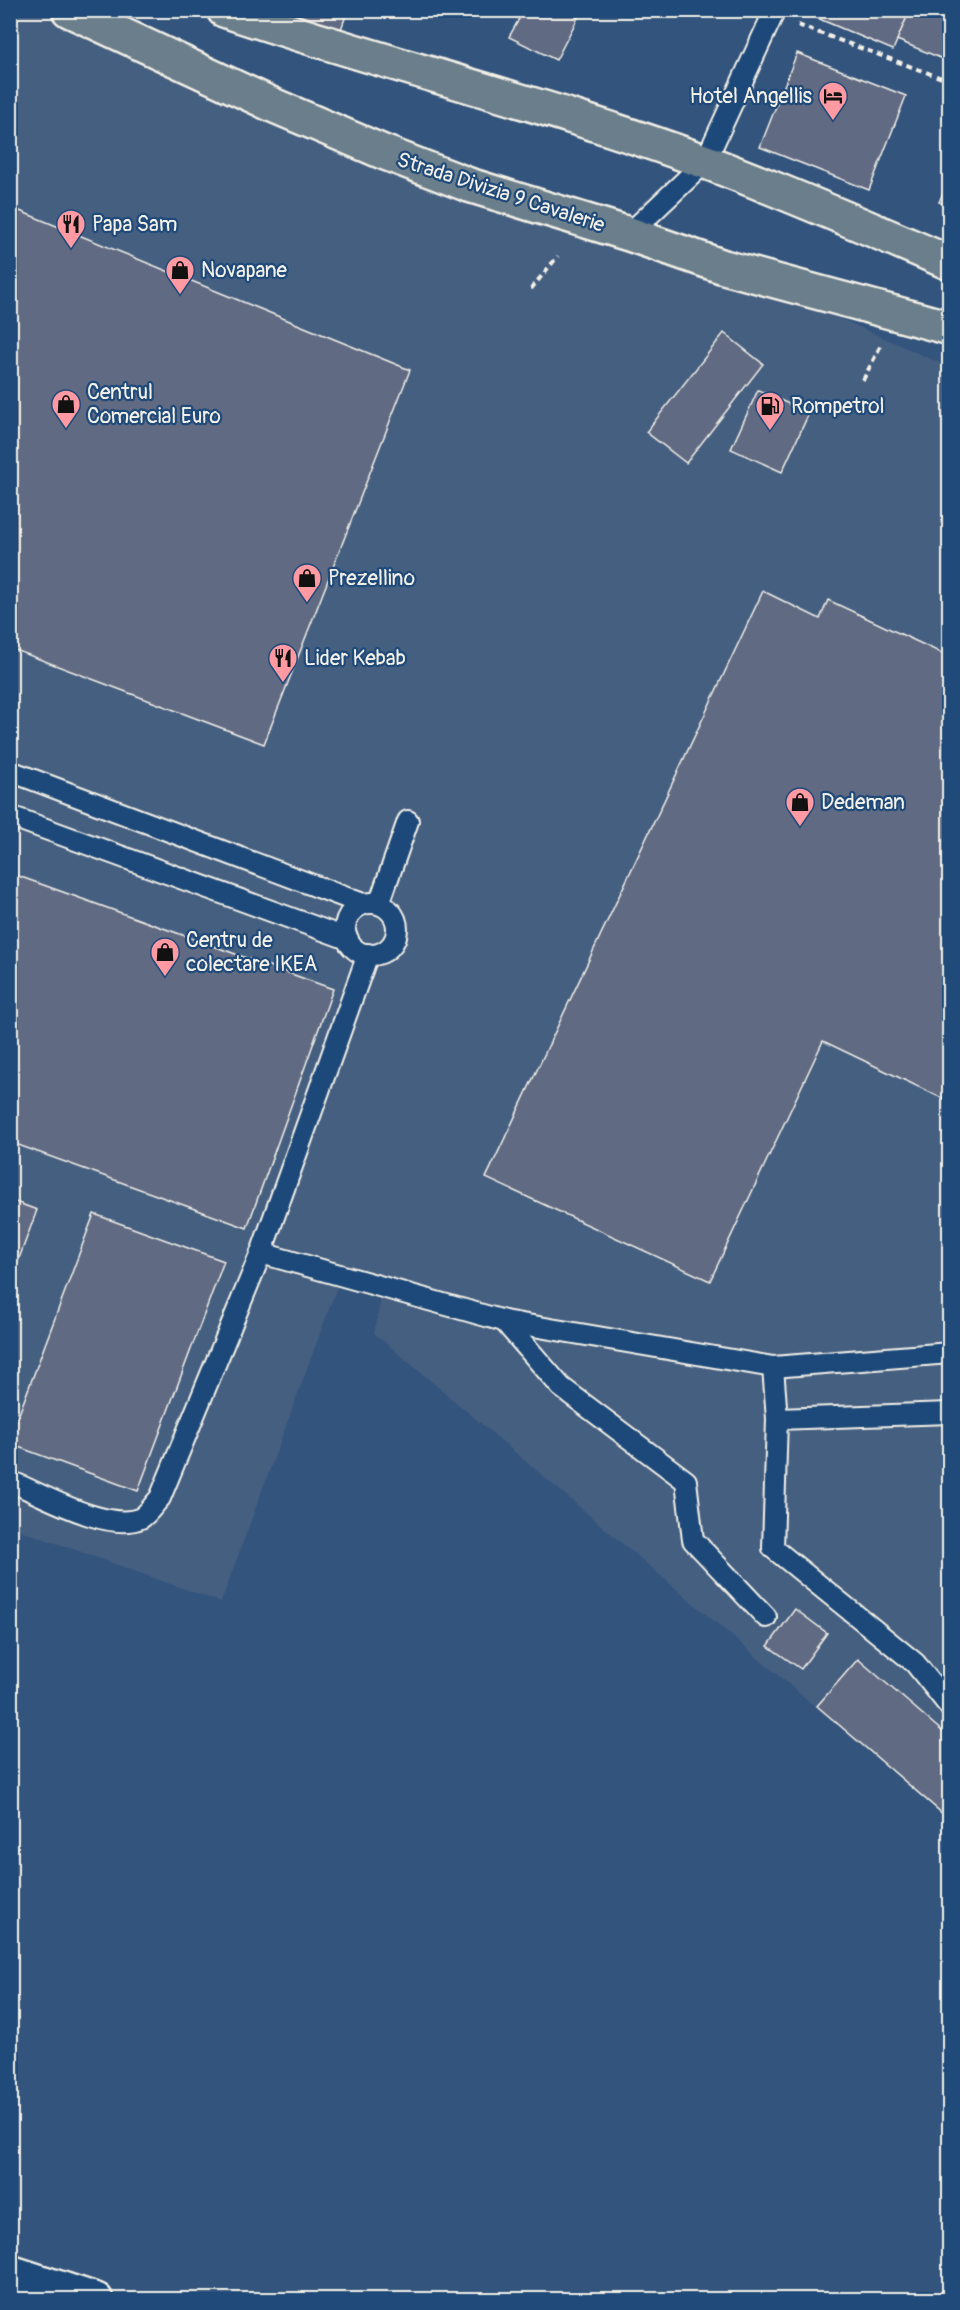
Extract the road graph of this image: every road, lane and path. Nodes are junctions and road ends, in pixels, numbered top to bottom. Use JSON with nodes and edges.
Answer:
{"nodes":[{"id":1,"x":69,"y":10,"type":"edge"},
{"id":2,"x":224,"y":10,"type":"edge"},
{"id":3,"x":774,"y":13,"type":"edge"},
{"id":4,"x":950,"y":81,"type":"edge"},
{"id":5,"x":705,"y":162,"type":"junction"},
{"id":6,"x":629,"y":234,"type":"junction"},
{"id":7,"x":558,"y":256,"type":"dead end"},
{"id":8,"x":950,"y":263,"type":"edge"},
{"id":9,"x":531,"y":289,"type":"dead end"},
{"id":10,"x":950,"y":328,"type":"edge"},
{"id":11,"x":10,"y":771,"type":"edge"},
{"id":12,"x":10,"y":816,"type":"edge"},
{"id":13,"x":408,"y":821,"type":"dead end"},
{"id":14,"x":371,"y":904,"type":"junction"},
{"id":15,"x":348,"y":939,"type":"junction"},
{"id":16,"x":368,"y":954,"type":"junction"},
{"id":17,"x":261,"y":1253,"type":"junction"},
{"id":18,"x":504,"y":1321,"type":"junction"},
{"id":19,"x":950,"y":1353,"type":"edge"},
{"id":20,"x":773,"y":1367,"type":"junction"},
{"id":21,"x":950,"y":1413,"type":"edge"},
{"id":22,"x":777,"y":1419,"type":"junction"},
{"id":23,"x":10,"y":1481,"type":"edge"},
{"id":24,"x":766,"y":1617,"type":"dead end"},
{"id":25,"x":950,"y":1707,"type":"edge"},
{"id":26,"x":10,"y":2272,"type":"edge"},
{"id":27,"x":96,"y":2300,"type":"edge"}],
"edges":[{"from":1,"to":6,"type":"main road","name":"Strada Divizia 9 Cavalerie"},
{"from":2,"to":5,"type":"main road"},
{"from":3,"to":4,"type":"path"},
{"from":3,"to":5,"type":"lane"},
{"from":5,"to":6,"type":"lane"},
{"from":5,"to":8,"type":"main road"},
{"from":6,"to":10,"type":"main road","name":"Strada Divizia 9 Cavalerie"},
{"from":7,"to":9,"type":"path"},
{"from":11,"to":14,"type":"lane"},
{"from":12,"to":15,"type":"lane"},
{"from":13,"to":14,"type":"lane"},
{"from":14,"to":15,"type":"lane"},
{"from":14,"to":16,"type":"lane"},
{"from":15,"to":16,"type":"lane"},
{"from":16,"to":17,"type":"lane"},
{"from":17,"to":18,"type":"lane"},
{"from":17,"to":23,"type":"lane"},
{"from":18,"to":20,"type":"lane"},
{"from":18,"to":24,"type":"lane"},
{"from":19,"to":20,"type":"lane"},
{"from":20,"to":22,"type":"lane"},
{"from":21,"to":22,"type":"lane"},
{"from":22,"to":25,"type":"lane"},
{"from":26,"to":27,"type":"street"}]}
